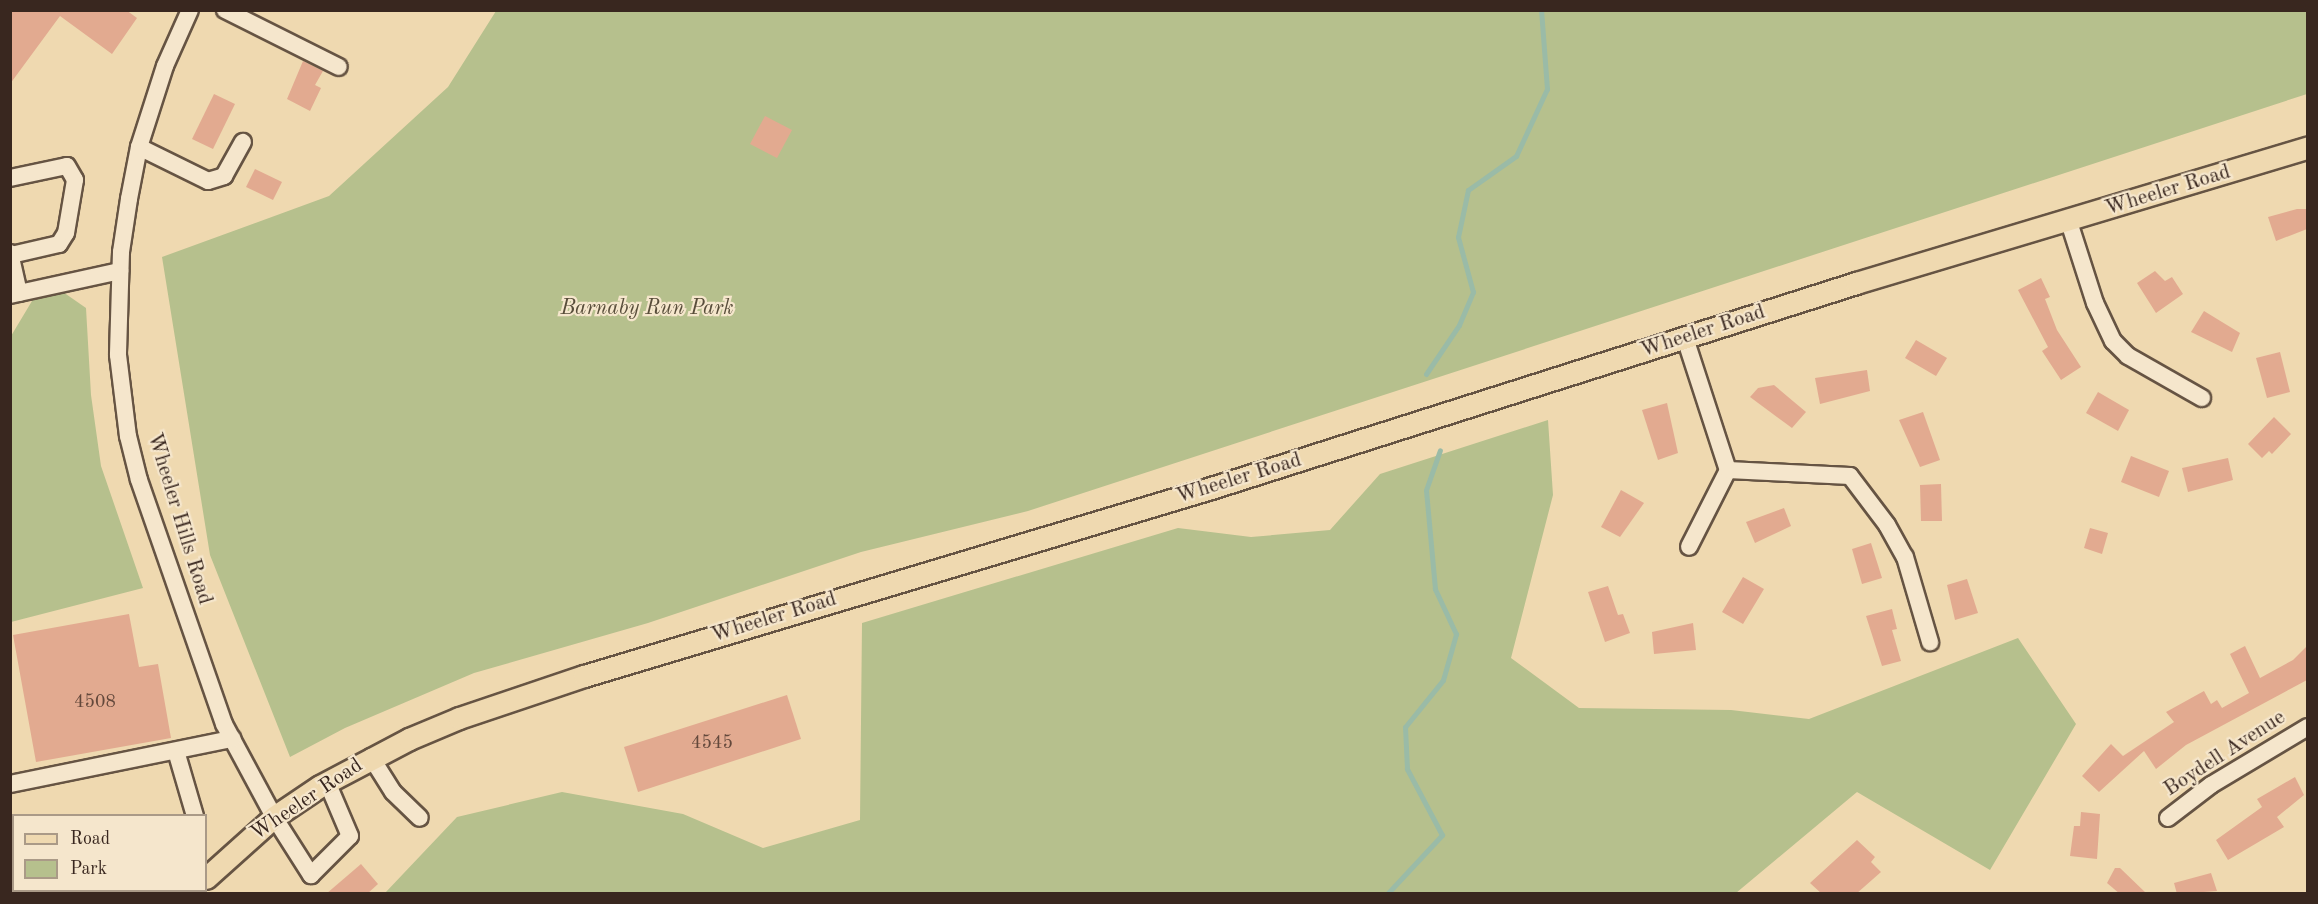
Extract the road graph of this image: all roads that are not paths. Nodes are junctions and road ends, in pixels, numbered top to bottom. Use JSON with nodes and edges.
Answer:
{"nodes":[{"id":1,"x":190,"y":10,"type":"edge"},
{"id":2,"x":225,"y":10,"type":"edge"},
{"id":3,"x":339,"y":67,"type":"dead end"},
{"id":4,"x":243,"y":142,"type":"dead end"},
{"id":5,"x":139,"y":147,"type":"junction"},
{"id":6,"x":2307,"y":147,"type":"edge"},
{"id":7,"x":10,"y":178,"type":"edge"},
{"id":8,"x":2069,"y":222,"type":"junction"},
{"id":9,"x":11,"y":254,"type":"edge"},
{"id":10,"x":120,"y":271,"type":"junction"},
{"id":11,"x":15,"y":294,"type":"edge"},
{"id":12,"x":1685,"y":338,"type":"junction"},
{"id":13,"x":2202,"y":398,"type":"dead end"},
{"id":14,"x":1728,"y":470,"type":"junction"},
{"id":15,"x":1689,"y":547,"type":"dead end"},
{"id":16,"x":1930,"y":642,"type":"dead end"},
{"id":17,"x":2307,"y":727,"type":"edge"},
{"id":18,"x":232,"y":739,"type":"junction"},
{"id":19,"x":176,"y":750,"type":"junction"},
{"id":20,"x":371,"y":757,"type":"junction"},
{"id":21,"x":327,"y":782,"type":"junction"},
{"id":22,"x":10,"y":784,"type":"edge"},
{"id":23,"x":194,"y":814,"type":"edge"},
{"id":24,"x":274,"y":817,"type":"junction"},
{"id":25,"x":420,"y":818,"type":"dead end"},
{"id":26,"x":2168,"y":818,"type":"dead end"},
{"id":27,"x":207,"y":877,"type":"edge"}],
"edges":[{"from":1,"to":5,"type":"street","name":"Wheeler Hills Road"},
{"from":2,"to":3,"type":"street"},
{"from":4,"to":5,"type":"street"},
{"from":5,"to":10,"type":"street","name":"Wheeler Hills Road"},
{"from":6,"to":8,"type":"main road","name":"Wheeler Road"},
{"from":7,"to":9,"type":"street"},
{"from":8,"to":12,"type":"main road","name":"Wheeler Road"},
{"from":8,"to":13,"type":"street"},
{"from":9,"to":11,"type":"street"},
{"from":10,"to":11,"type":"street"},
{"from":10,"to":18,"type":"street","name":"Wheeler Hills Road"},
{"from":12,"to":14,"type":"street"},
{"from":12,"to":20,"type":"main road","name":"Wheeler Road"},
{"from":14,"to":15,"type":"street"},
{"from":14,"to":16,"type":"street"},
{"from":17,"to":26,"type":"street","name":"Boydell Avenue"},
{"from":18,"to":19,"type":"street"},
{"from":18,"to":24,"type":"street","name":"Wheeler Hills Road"},
{"from":19,"to":22,"type":"street"},
{"from":19,"to":23,"type":"street"},
{"from":20,"to":21,"type":"main road","name":"Wheeler Road"},
{"from":20,"to":25,"type":"street"},
{"from":21,"to":24,"type":"main road","name":"Wheeler Road"},
{"from":21,"to":24,"type":"street","name":"Wheeler Hills Road"},
{"from":24,"to":27,"type":"main road","name":"Wheeler Road"}]}
